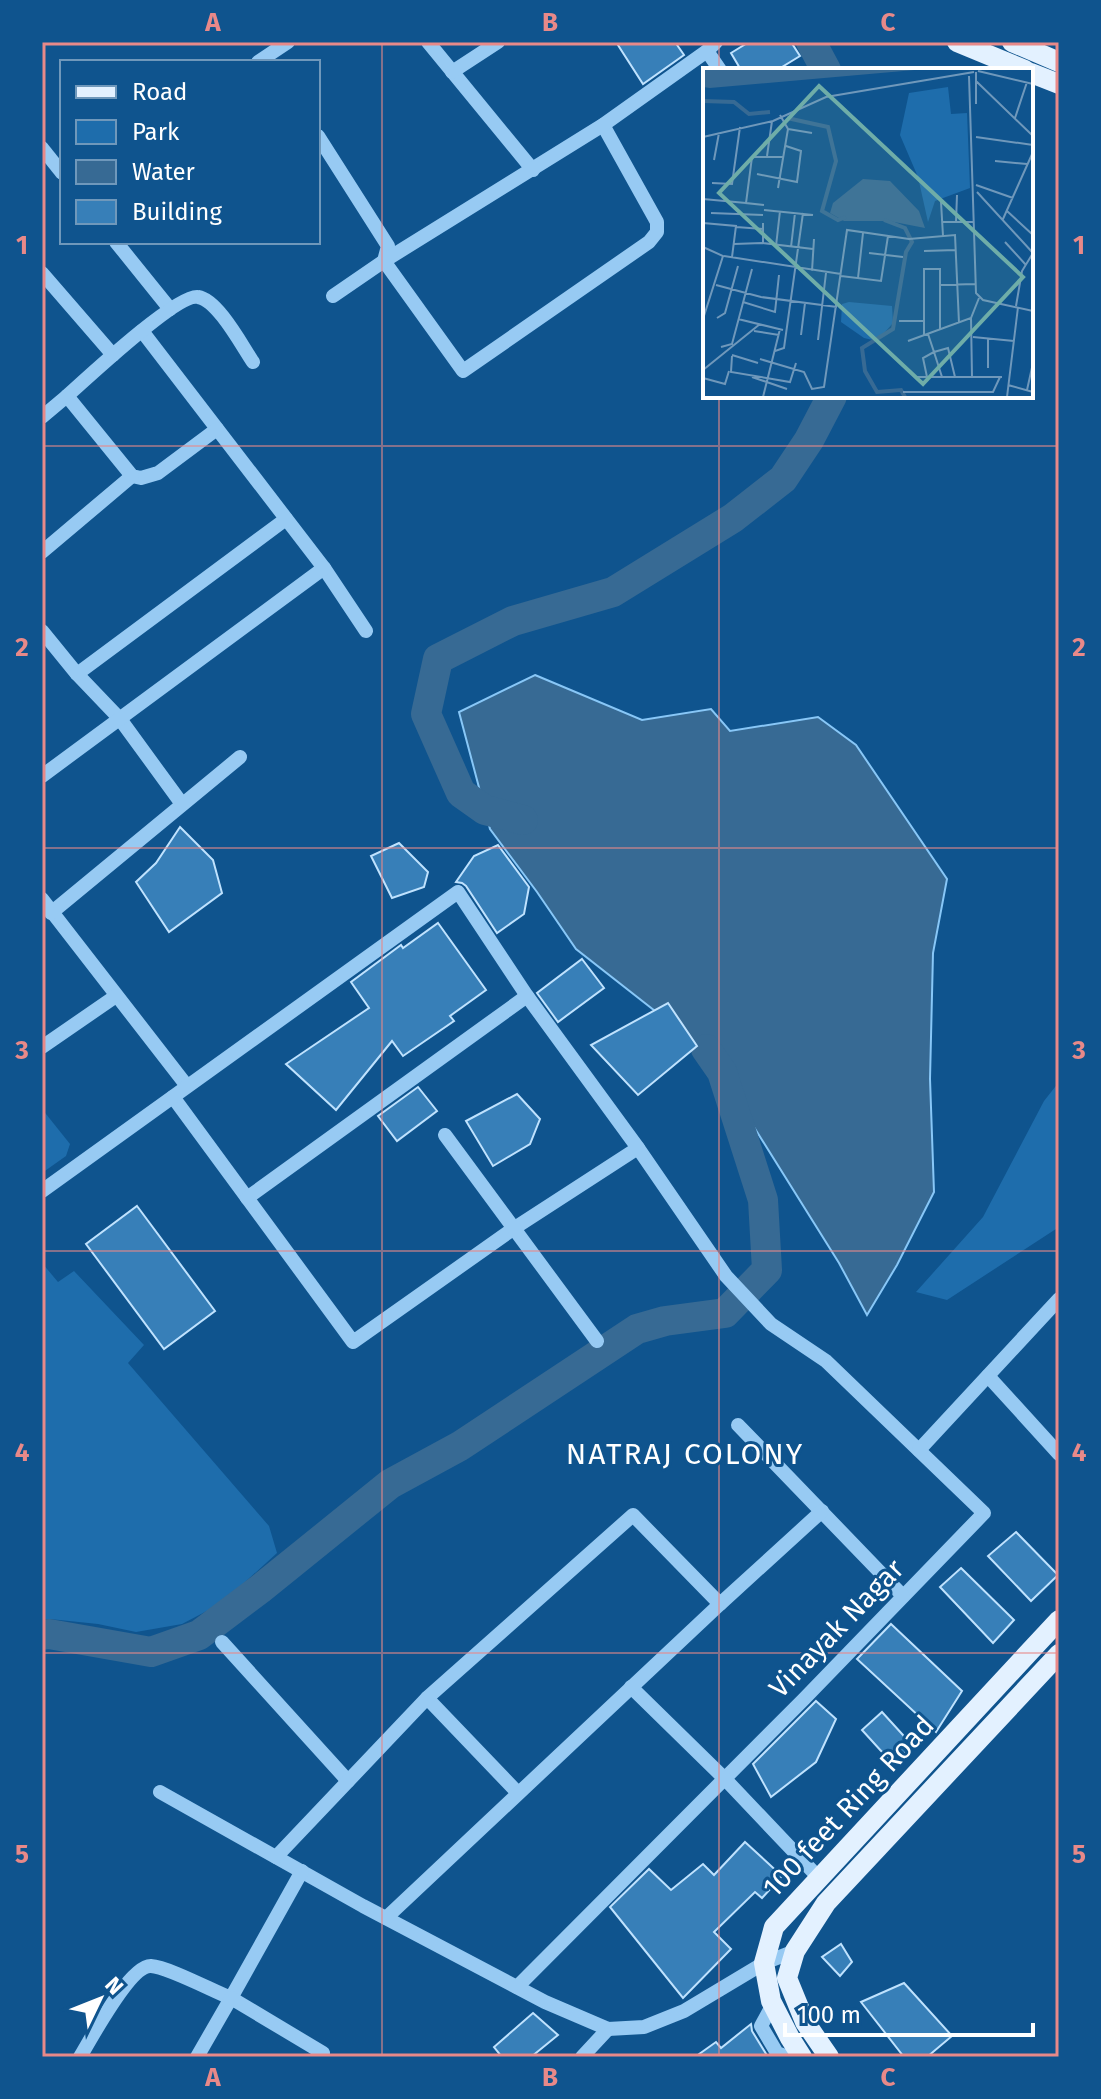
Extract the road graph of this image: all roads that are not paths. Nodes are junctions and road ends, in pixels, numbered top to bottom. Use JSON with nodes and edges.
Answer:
{"nodes":[{"id":1,"x":288,"y":42,"type":"edge"},
{"id":2,"x":428,"y":42,"type":"edge"},
{"id":3,"x":498,"y":42,"type":"edge"},
{"id":4,"x":957,"y":42,"type":"edge"},
{"id":5,"x":1012,"y":42,"type":"edge"},
{"id":6,"x":712,"y":46,"type":"edge"},
{"id":7,"x":261,"y":60,"type":"edge"},
{"id":8,"x":1059,"y":62,"type":"edge"},
{"id":9,"x":719,"y":68,"type":"edge"},
{"id":10,"x":1020,"y":68,"type":"edge"},
{"id":11,"x":452,"y":72,"type":"junction"},
{"id":12,"x":1033,"y":74,"type":"edge"},
{"id":13,"x":1059,"y":84,"type":"edge"},
{"id":14,"x":603,"y":125,"type":"junction"},
{"id":15,"x":320,"y":139,"type":"edge"},
{"id":16,"x":42,"y":148,"type":"edge"},
{"id":17,"x":60,"y":170,"type":"edge"},
{"id":18,"x":533,"y":170,"type":"junction"},
{"id":19,"x":118,"y":244,"type":"edge"},
{"id":20,"x":384,"y":261,"type":"junction"},
{"id":21,"x":42,"y":273,"type":"edge"},
{"id":22,"x":333,"y":296,"type":"dead end"},
{"id":23,"x":170,"y":309,"type":"junction"},
{"id":24,"x":142,"y":331,"type":"junction"},
{"id":25,"x":113,"y":355,"type":"junction"},
{"id":26,"x":253,"y":362,"type":"dead end"},
{"id":27,"x":67,"y":396,"type":"junction"},
{"id":28,"x":42,"y":417,"type":"edge"},
{"id":29,"x":217,"y":429,"type":"junction"},
{"id":30,"x":132,"y":476,"type":"junction"},
{"id":31,"x":286,"y":519,"type":"junction"},
{"id":32,"x":42,"y":552,"type":"edge"},
{"id":33,"x":324,"y":568,"type":"junction"},
{"id":34,"x":42,"y":631,"type":"edge"},
{"id":35,"x":366,"y":631,"type":"dead end"},
{"id":36,"x":77,"y":674,"type":"junction"},
{"id":37,"x":120,"y":719,"type":"junction"},
{"id":38,"x":240,"y":757,"type":"dead end"},
{"id":39,"x":42,"y":776,"type":"edge"},
{"id":40,"x":182,"y":804,"type":"junction"},
{"id":41,"x":42,"y":899,"type":"edge"},
{"id":42,"x":51,"y":913,"type":"junction"},
{"id":43,"x":116,"y":996,"type":"junction"},
{"id":44,"x":527,"y":996,"type":"junction"},
{"id":45,"x":42,"y":1047,"type":"edge"},
{"id":46,"x":187,"y":1086,"type":"junction"},
{"id":47,"x":173,"y":1097,"type":"junction"},
{"id":48,"x":445,"y":1135,"type":"dead end"},
{"id":49,"x":638,"y":1148,"type":"junction"},
{"id":50,"x":42,"y":1191,"type":"edge"},
{"id":51,"x":247,"y":1198,"type":"junction"},
{"id":52,"x":513,"y":1229,"type":"junction"},
{"id":53,"x":1059,"y":1299,"type":"edge"},
{"id":54,"x":597,"y":1341,"type":"dead end"},
{"id":55,"x":988,"y":1376,"type":"junction"},
{"id":56,"x":738,"y":1425,"type":"dead end"},
{"id":57,"x":919,"y":1450,"type":"junction"},
{"id":58,"x":1059,"y":1453,"type":"edge"},
{"id":59,"x":822,"y":1511,"type":"junction"},
{"id":60,"x":903,"y":1596,"type":"junction"},
{"id":61,"x":720,"y":1604,"type":"junction"},
{"id":62,"x":1059,"y":1620,"type":"edge"},
{"id":63,"x":222,"y":1642,"type":"dead end"},
{"id":64,"x":1059,"y":1654,"type":"edge"},
{"id":65,"x":631,"y":1687,"type":"junction"},
{"id":66,"x":427,"y":1698,"type":"junction"},
{"id":67,"x":725,"y":1779,"type":"junction"},
{"id":68,"x":348,"y":1781,"type":"junction"},
{"id":69,"x":160,"y":1792,"type":"dead end"},
{"id":70,"x":518,"y":1793,"type":"junction"},
{"id":71,"x":276,"y":1857,"type":"junction"},
{"id":72,"x":302,"y":1871,"type":"junction"},
{"id":73,"x":819,"y":1878,"type":"junction"},
{"id":74,"x":386,"y":1918,"type":"junction"},
{"id":75,"x":795,"y":1951,"type":"junction"},
{"id":76,"x":764,"y":1963,"type":"junction"},
{"id":77,"x":517,"y":1987,"type":"junction"},
{"id":78,"x":231,"y":1998,"type":"junction"},
{"id":79,"x":773,"y":2004,"type":"junction"},
{"id":80,"x":608,"y":2029,"type":"junction"},
{"id":81,"x":325,"y":2056,"type":"edge"},
{"id":82,"x":80,"y":2057,"type":"edge"},
{"id":83,"x":197,"y":2057,"type":"edge"},
{"id":84,"x":582,"y":2057,"type":"edge"},
{"id":85,"x":788,"y":2057,"type":"edge"},
{"id":86,"x":802,"y":2057,"type":"edge"},
{"id":87,"x":829,"y":2057,"type":"edge"}],
"edges":[{"from":1,"to":7,"type":"street"},
{"from":2,"to":11,"type":"street"},
{"from":3,"to":11,"type":"street"},
{"from":4,"to":10,"type":"main road"},
{"from":5,"to":8,"type":"main road"},
{"from":6,"to":9,"type":"street"},
{"from":6,"to":14,"type":"street"},
{"from":11,"to":18,"type":"street"},
{"from":12,"to":13,"type":"main road"},
{"from":14,"to":18,"type":"street"},
{"from":14,"to":20,"type":"street"},
{"from":15,"to":20,"type":"street"},
{"from":16,"to":17,"type":"street"},
{"from":18,"to":20,"type":"street"},
{"from":19,"to":23,"type":"street"},
{"from":20,"to":22,"type":"street"},
{"from":21,"to":25,"type":"street"},
{"from":23,"to":24,"type":"street"},
{"from":23,"to":26,"type":"street"},
{"from":24,"to":25,"type":"street"},
{"from":24,"to":29,"type":"street"},
{"from":25,"to":27,"type":"street"},
{"from":27,"to":28,"type":"street"},
{"from":27,"to":30,"type":"street"},
{"from":29,"to":30,"type":"street"},
{"from":29,"to":31,"type":"street"},
{"from":30,"to":32,"type":"street"},
{"from":31,"to":33,"type":"street"},
{"from":31,"to":36,"type":"street"},
{"from":33,"to":35,"type":"street"},
{"from":33,"to":37,"type":"street"},
{"from":34,"to":36,"type":"street"},
{"from":36,"to":37,"type":"street"},
{"from":37,"to":39,"type":"street"},
{"from":37,"to":40,"type":"street"},
{"from":38,"to":40,"type":"street"},
{"from":40,"to":42,"type":"street"},
{"from":41,"to":42,"type":"street"},
{"from":42,"to":43,"type":"street"},
{"from":43,"to":45,"type":"street"},
{"from":43,"to":46,"type":"street"},
{"from":44,"to":46,"type":"street"},
{"from":44,"to":49,"type":"street"},
{"from":44,"to":51,"type":"street"},
{"from":46,"to":47,"type":"street"},
{"from":47,"to":50,"type":"street"},
{"from":47,"to":51,"type":"street"},
{"from":48,"to":52,"type":"street"},
{"from":49,"to":52,"type":"street"},
{"from":49,"to":57,"type":"street"},
{"from":51,"to":52,"type":"street"},
{"from":52,"to":54,"type":"street"},
{"from":53,"to":55,"type":"street"},
{"from":55,"to":57,"type":"street"},
{"from":55,"to":58,"type":"street"},
{"from":56,"to":59,"type":"street"},
{"from":57,"to":60,"type":"street","name":"Vinayak Nagar"},
{"from":59,"to":60,"type":"street"},
{"from":59,"to":61,"type":"street"},
{"from":60,"to":67,"type":"street","name":"Vinayak Nagar"},
{"from":61,"to":65,"type":"street"},
{"from":61,"to":66,"type":"street"},
{"from":62,"to":73,"type":"main road","name":"100 feet Ring Road"},
{"from":63,"to":68,"type":"street"},
{"from":64,"to":75,"type":"main road","name":"100 feet Ring Road"},
{"from":65,"to":67,"type":"street"},
{"from":65,"to":70,"type":"street"},
{"from":66,"to":68,"type":"street"},
{"from":66,"to":70,"type":"street"},
{"from":67,"to":73,"type":"street"},
{"from":67,"to":77,"type":"street","name":"Vinayak Nagar"},
{"from":68,"to":71,"type":"street"},
{"from":69,"to":71,"type":"street"},
{"from":70,"to":74,"type":"street"},
{"from":71,"to":72,"type":"street"},
{"from":72,"to":74,"type":"street"},
{"from":72,"to":78,"type":"street"},
{"from":73,"to":76,"type":"main road","name":"100 feet Ring Road"},
{"from":74,"to":77,"type":"street"},
{"from":75,"to":76,"type":"street"},
{"from":75,"to":87,"type":"main road","name":"100 feet Ring Road"},
{"from":76,"to":79,"type":"main road","name":"100 feet Ring Road"},
{"from":76,"to":80,"type":"street"},
{"from":77,"to":80,"type":"street"},
{"from":78,"to":81,"type":"street"},
{"from":78,"to":82,"type":"street"},
{"from":78,"to":83,"type":"street"},
{"from":79,"to":85,"type":"street"},
{"from":79,"to":86,"type":"main road","name":"100 feet Ring Road"},
{"from":80,"to":84,"type":"street"}]}
